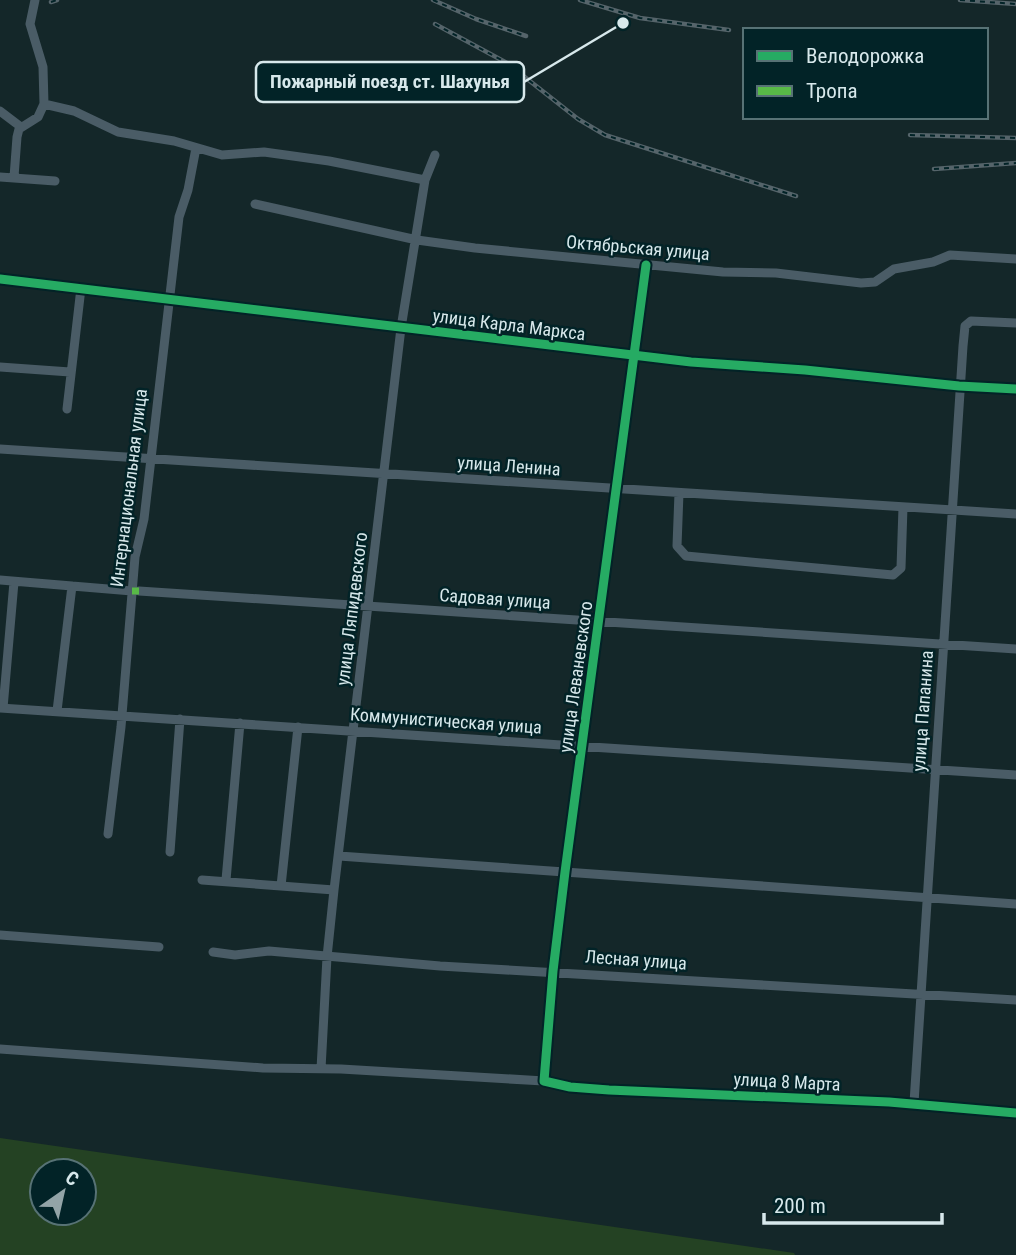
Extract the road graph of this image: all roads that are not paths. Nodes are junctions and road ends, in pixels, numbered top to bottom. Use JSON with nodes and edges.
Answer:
{"nodes":[{"id":1,"x":35,"y":0,"type":"edge"},
{"id":2,"x":44,"y":104,"type":"junction"},
{"id":3,"x":0,"y":111,"type":"edge"},
{"id":4,"x":20,"y":127,"type":"junction"},
{"id":5,"x":196,"y":148,"type":"junction"},
{"id":6,"x":435,"y":155,"type":"dead end"},
{"id":7,"x":0,"y":177,"type":"edge"},
{"id":8,"x":14,"y":177,"type":"junction"},
{"id":9,"x":425,"y":180,"type":"junction"},
{"id":10,"x":55,"y":181,"type":"dead end"},
{"id":11,"x":255,"y":204,"type":"dead end"},
{"id":12,"x":416,"y":240,"type":"junction"},
{"id":13,"x":1016,"y":259,"type":"edge"},
{"id":14,"x":646,"y":265,"type":"junction"},
{"id":15,"x":0,"y":279,"type":"edge"},
{"id":16,"x":81,"y":288,"type":"junction"},
{"id":17,"x":169,"y":301,"type":"junction"},
{"id":18,"x":1016,"y":323,"type":"edge"},
{"id":19,"x":401,"y":328,"type":"junction"},
{"id":20,"x":633,"y":355,"type":"junction"},
{"id":21,"x":0,"y":367,"type":"edge"},
{"id":22,"x":70,"y":372,"type":"junction"},
{"id":23,"x":960,"y":386,"type":"junction"},
{"id":24,"x":1016,"y":388,"type":"edge"},
{"id":25,"x":67,"y":409,"type":"dead end"},
{"id":26,"x":0,"y":449,"type":"edge"},
{"id":27,"x":149,"y":460,"type":"junction"},
{"id":28,"x":384,"y":474,"type":"junction"},
{"id":29,"x":616,"y":489,"type":"junction"},
{"id":30,"x":679,"y":493,"type":"junction"},
{"id":31,"x":903,"y":507,"type":"junction"},
{"id":32,"x":952,"y":510,"type":"junction"},
{"id":33,"x":1016,"y":514,"type":"edge"},
{"id":34,"x":0,"y":580,"type":"edge"},
{"id":35,"x":14,"y":582,"type":"junction"},
{"id":36,"x":72,"y":586,"type":"junction"},
{"id":37,"x":135,"y":591,"type":"junction"},
{"id":38,"x":368,"y":605,"type":"junction"},
{"id":39,"x":599,"y":622,"type":"junction"},
{"id":40,"x":943,"y":645,"type":"junction"},
{"id":41,"x":1016,"y":649,"type":"edge"},
{"id":42,"x":1,"y":708,"type":"edge"},
{"id":43,"x":57,"y":711,"type":"junction"},
{"id":44,"x":121,"y":715,"type":"junction"},
{"id":45,"x":180,"y":719,"type":"junction"},
{"id":46,"x":240,"y":723,"type":"junction"},
{"id":47,"x":298,"y":727,"type":"junction"},
{"id":48,"x":353,"y":731,"type":"junction"},
{"id":49,"x":582,"y":745,"type":"junction"},
{"id":50,"x":935,"y":770,"type":"junction"},
{"id":51,"x":1016,"y":775,"type":"edge"},
{"id":52,"x":108,"y":834,"type":"dead end"},
{"id":53,"x":170,"y":852,"type":"dead end"},
{"id":54,"x":339,"y":856,"type":"junction"},
{"id":55,"x":565,"y":872,"type":"junction"},
{"id":56,"x":202,"y":880,"type":"dead end"},
{"id":57,"x":226,"y":880,"type":"junction"},
{"id":58,"x":281,"y":886,"type":"junction"},
{"id":59,"x":334,"y":890,"type":"junction"},
{"id":60,"x":927,"y":898,"type":"junction"},
{"id":61,"x":1016,"y":904,"type":"edge"},
{"id":62,"x":0,"y":935,"type":"edge"},
{"id":63,"x":159,"y":947,"type":"dead end"},
{"id":64,"x":213,"y":952,"type":"dead end"},
{"id":65,"x":327,"y":957,"type":"junction"},
{"id":66,"x":553,"y":971,"type":"junction"},
{"id":67,"x":921,"y":994,"type":"junction"},
{"id":68,"x":1016,"y":1000,"type":"edge"},
{"id":69,"x":0,"y":1049,"type":"edge"},
{"id":70,"x":321,"y":1069,"type":"junction"},
{"id":71,"x":544,"y":1081,"type":"junction"},
{"id":72,"x":914,"y":1103,"type":"junction"},
{"id":73,"x":1016,"y":1112,"type":"edge"}],
"edges":[{"from":1,"to":2,"type":"street"},
{"from":2,"to":4,"type":"street"},
{"from":2,"to":5,"type":"street"},
{"from":3,"to":4,"type":"street"},
{"from":4,"to":8,"type":"street"},
{"from":5,"to":9,"type":"street"},
{"from":5,"to":17,"type":"street","name":"Интернациональная улица"},
{"from":6,"to":9,"type":"street","name":"улица Ляпидевского"},
{"from":7,"to":8,"type":"street"},
{"from":8,"to":10,"type":"street"},
{"from":9,"to":12,"type":"street","name":"улица Ляпидевского"},
{"from":11,"to":12,"type":"street","name":"Октябрьская улица"},
{"from":12,"to":14,"type":"street","name":"Октябрьская улица"},
{"from":12,"to":19,"type":"street","name":"улица Ляпидевского"},
{"from":13,"to":14,"type":"street","name":"Октябрьская улица"},
{"from":14,"to":20,"type":"street","name":"улица Леваневского"},
{"from":15,"to":16,"type":"street","name":"улица Карла Маркса"},
{"from":16,"to":17,"type":"street","name":"улица Карла Маркса"},
{"from":16,"to":22,"type":"street"},
{"from":17,"to":19,"type":"street","name":"улица Карла Маркса"},
{"from":17,"to":27,"type":"street","name":"Интернациональная улица"},
{"from":18,"to":23,"type":"street","name":"улица Папанина"},
{"from":19,"to":20,"type":"street","name":"улица Карла Маркса"},
{"from":19,"to":28,"type":"street","name":"улица Ляпидевского"},
{"from":20,"to":23,"type":"street","name":"улица Карла Маркса"},
{"from":20,"to":29,"type":"street","name":"улица Леваневского"},
{"from":21,"to":22,"type":"street"},
{"from":22,"to":25,"type":"street"},
{"from":23,"to":24,"type":"street","name":"улица Карла Маркса"},
{"from":23,"to":32,"type":"street","name":"улица Папанина"},
{"from":26,"to":27,"type":"street","name":"улица Ленина"},
{"from":27,"to":28,"type":"street","name":"улица Ленина"},
{"from":27,"to":37,"type":"street","name":"Интернациональная улица"},
{"from":28,"to":29,"type":"street","name":"улица Ленина"},
{"from":28,"to":38,"type":"street","name":"улица Ляпидевского"},
{"from":29,"to":30,"type":"street","name":"улица Ленина"},
{"from":29,"to":39,"type":"street","name":"улица Леваневского"},
{"from":30,"to":31,"type":"street","name":"улица Ленина"},
{"from":30,"to":31,"type":"street"},
{"from":31,"to":32,"type":"street","name":"улица Ленина"},
{"from":32,"to":33,"type":"street","name":"улица Ленина"},
{"from":32,"to":40,"type":"street","name":"улица Папанина"},
{"from":34,"to":35,"type":"street","name":"Садовая улица"},
{"from":35,"to":36,"type":"street","name":"Садовая улица"},
{"from":35,"to":42,"type":"street"},
{"from":36,"to":37,"type":"street","name":"Садовая улица"},
{"from":36,"to":43,"type":"street"},
{"from":37,"to":38,"type":"street","name":"Садовая улица"},
{"from":37,"to":44,"type":"street","name":"Интернациональная улица"},
{"from":38,"to":39,"type":"street","name":"Садовая улица"},
{"from":38,"to":48,"type":"street","name":"улица Ляпидевского"},
{"from":39,"to":40,"type":"street","name":"Садовая улица"},
{"from":39,"to":49,"type":"street","name":"улица Леваневского"},
{"from":40,"to":41,"type":"street","name":"Садовая улица"},
{"from":40,"to":50,"type":"street","name":"улица Папанина"},
{"from":42,"to":43,"type":"street","name":"Коммунистическая улица"},
{"from":43,"to":44,"type":"street","name":"Коммунистическая улица"},
{"from":44,"to":45,"type":"street","name":"Коммунистическая улица"},
{"from":44,"to":52,"type":"street","name":"Интернациональная улица"},
{"from":45,"to":46,"type":"street","name":"Коммунистическая улица"},
{"from":45,"to":53,"type":"street"},
{"from":46,"to":47,"type":"street","name":"Коммунистическая улица"},
{"from":46,"to":57,"type":"street"},
{"from":47,"to":48,"type":"street","name":"Коммунистическая улица"},
{"from":47,"to":58,"type":"street"},
{"from":48,"to":49,"type":"street","name":"Коммунистическая улица"},
{"from":48,"to":54,"type":"street","name":"улица Ляпидевского"},
{"from":49,"to":50,"type":"street","name":"Коммунистическая улица"},
{"from":49,"to":55,"type":"street","name":"улица Леваневского"},
{"from":50,"to":51,"type":"street","name":"Коммунистическая улица"},
{"from":50,"to":60,"type":"street","name":"улица Папанина"},
{"from":54,"to":55,"type":"street"},
{"from":54,"to":59,"type":"street","name":"улица Ляпидевского"},
{"from":55,"to":60,"type":"street"},
{"from":55,"to":66,"type":"street","name":"улица Леваневского"},
{"from":56,"to":57,"type":"street"},
{"from":57,"to":58,"type":"street"},
{"from":58,"to":59,"type":"street"},
{"from":59,"to":65,"type":"street","name":"улица Ляпидевского"},
{"from":60,"to":61,"type":"street"},
{"from":60,"to":67,"type":"street","name":"улица Папанина"},
{"from":62,"to":63,"type":"street"},
{"from":64,"to":65,"type":"street","name":"Лесная улица"},
{"from":65,"to":66,"type":"street","name":"Лесная улица"},
{"from":65,"to":70,"type":"street","name":"улица Ляпидевского"},
{"from":66,"to":67,"type":"street","name":"Лесная улица"},
{"from":66,"to":71,"type":"street","name":"улица Леваневского"},
{"from":67,"to":68,"type":"street","name":"Лесная улица"},
{"from":67,"to":72,"type":"street","name":"улица Папанина"},
{"from":69,"to":70,"type":"street"},
{"from":70,"to":71,"type":"street"},
{"from":71,"to":72,"type":"street","name":"улица 8 Марта"},
{"from":72,"to":73,"type":"street","name":"улица 8 Марта"}]}
